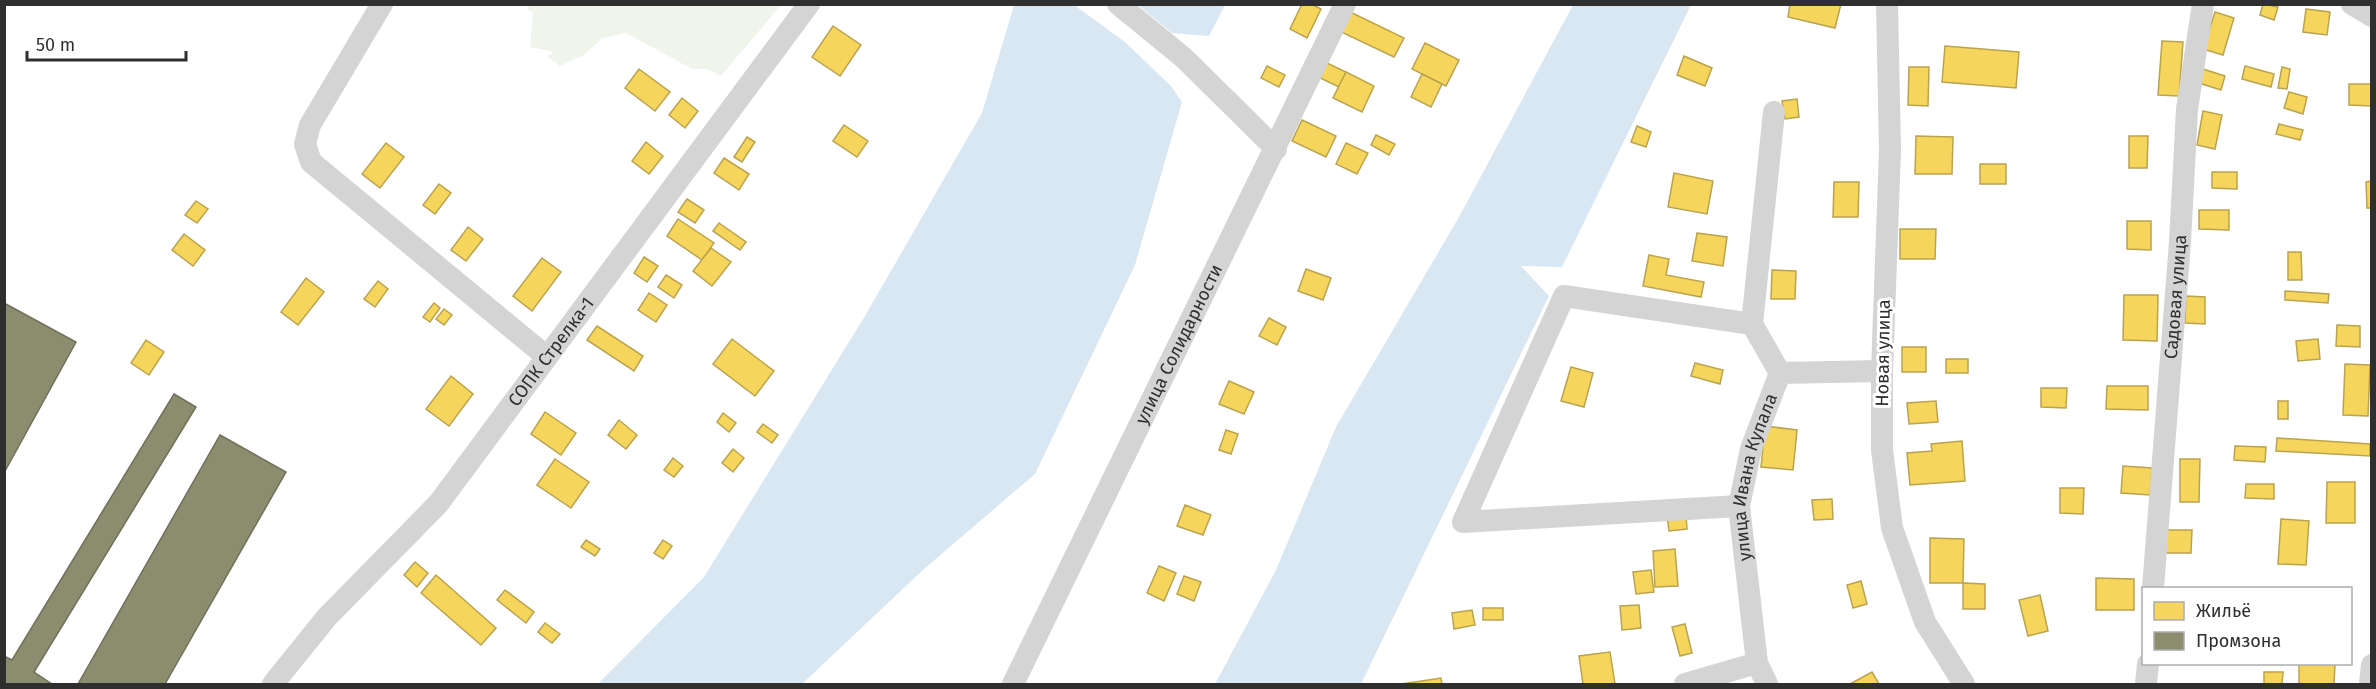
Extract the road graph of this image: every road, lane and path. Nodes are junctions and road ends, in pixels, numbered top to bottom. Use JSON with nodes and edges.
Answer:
{"nodes":[{"id":1,"x":382,"y":4,"type":"edge"},
{"id":2,"x":808,"y":4,"type":"edge"},
{"id":3,"x":1118,"y":4,"type":"edge"},
{"id":4,"x":1345,"y":4,"type":"edge"},
{"id":5,"x":1887,"y":4,"type":"edge"},
{"id":6,"x":2203,"y":4,"type":"edge"},
{"id":7,"x":2352,"y":4,"type":"edge"},
{"id":8,"x":2372,"y":16,"type":"edge"},
{"id":9,"x":1774,"y":112,"type":"dead end"},
{"id":10,"x":1276,"y":149,"type":"junction"},
{"id":11,"x":1752,"y":324,"type":"junction"},
{"id":12,"x":547,"y":357,"type":"junction"},
{"id":13,"x":1882,"y":371,"type":"junction"},
{"id":14,"x":1780,"y":373,"type":"junction"},
{"id":15,"x":1738,"y":506,"type":"junction"},
{"id":16,"x":2153,"y":587,"type":"edge"},
{"id":17,"x":1757,"y":663,"type":"junction"},
{"id":18,"x":2148,"y":665,"type":"edge"},
{"id":19,"x":2372,"y":665,"type":"edge"},
{"id":20,"x":273,"y":684,"type":"edge"},
{"id":21,"x":1013,"y":684,"type":"edge"},
{"id":22,"x":1685,"y":684,"type":"edge"},
{"id":23,"x":1767,"y":684,"type":"edge"},
{"id":24,"x":1964,"y":684,"type":"edge"},
{"id":25,"x":2146,"y":684,"type":"edge"},
{"id":26,"x":2370,"y":684,"type":"edge"}],
"edges":[{"from":1,"to":12,"type":"street"},
{"from":2,"to":12,"type":"street","name":"СОПК Стрелка-1"},
{"from":3,"to":10,"type":"street"},
{"from":4,"to":10,"type":"street","name":"улица Солидарности"},
{"from":5,"to":13,"type":"street","name":"Новая улица"},
{"from":6,"to":16,"type":"street","name":"Садовая улица"},
{"from":7,"to":8,"type":"street"},
{"from":9,"to":11,"type":"street"},
{"from":10,"to":21,"type":"street","name":"улица Солидарности"},
{"from":11,"to":14,"type":"street"},
{"from":11,"to":15,"type":"street"},
{"from":12,"to":20,"type":"street","name":"СОПК Стрелка-1"},
{"from":13,"to":14,"type":"street","name":"улица Ивана Купала"},
{"from":13,"to":24,"type":"street","name":"Новая улица"},
{"from":14,"to":15,"type":"street","name":"улица Ивана Купала"},
{"from":15,"to":17,"type":"street","name":"улица Ивана Купала"},
{"from":17,"to":22,"type":"street"},
{"from":17,"to":23,"type":"street","name":"улица Ивана Купала"},
{"from":18,"to":25,"type":"street"},
{"from":19,"to":26,"type":"street"}]}
